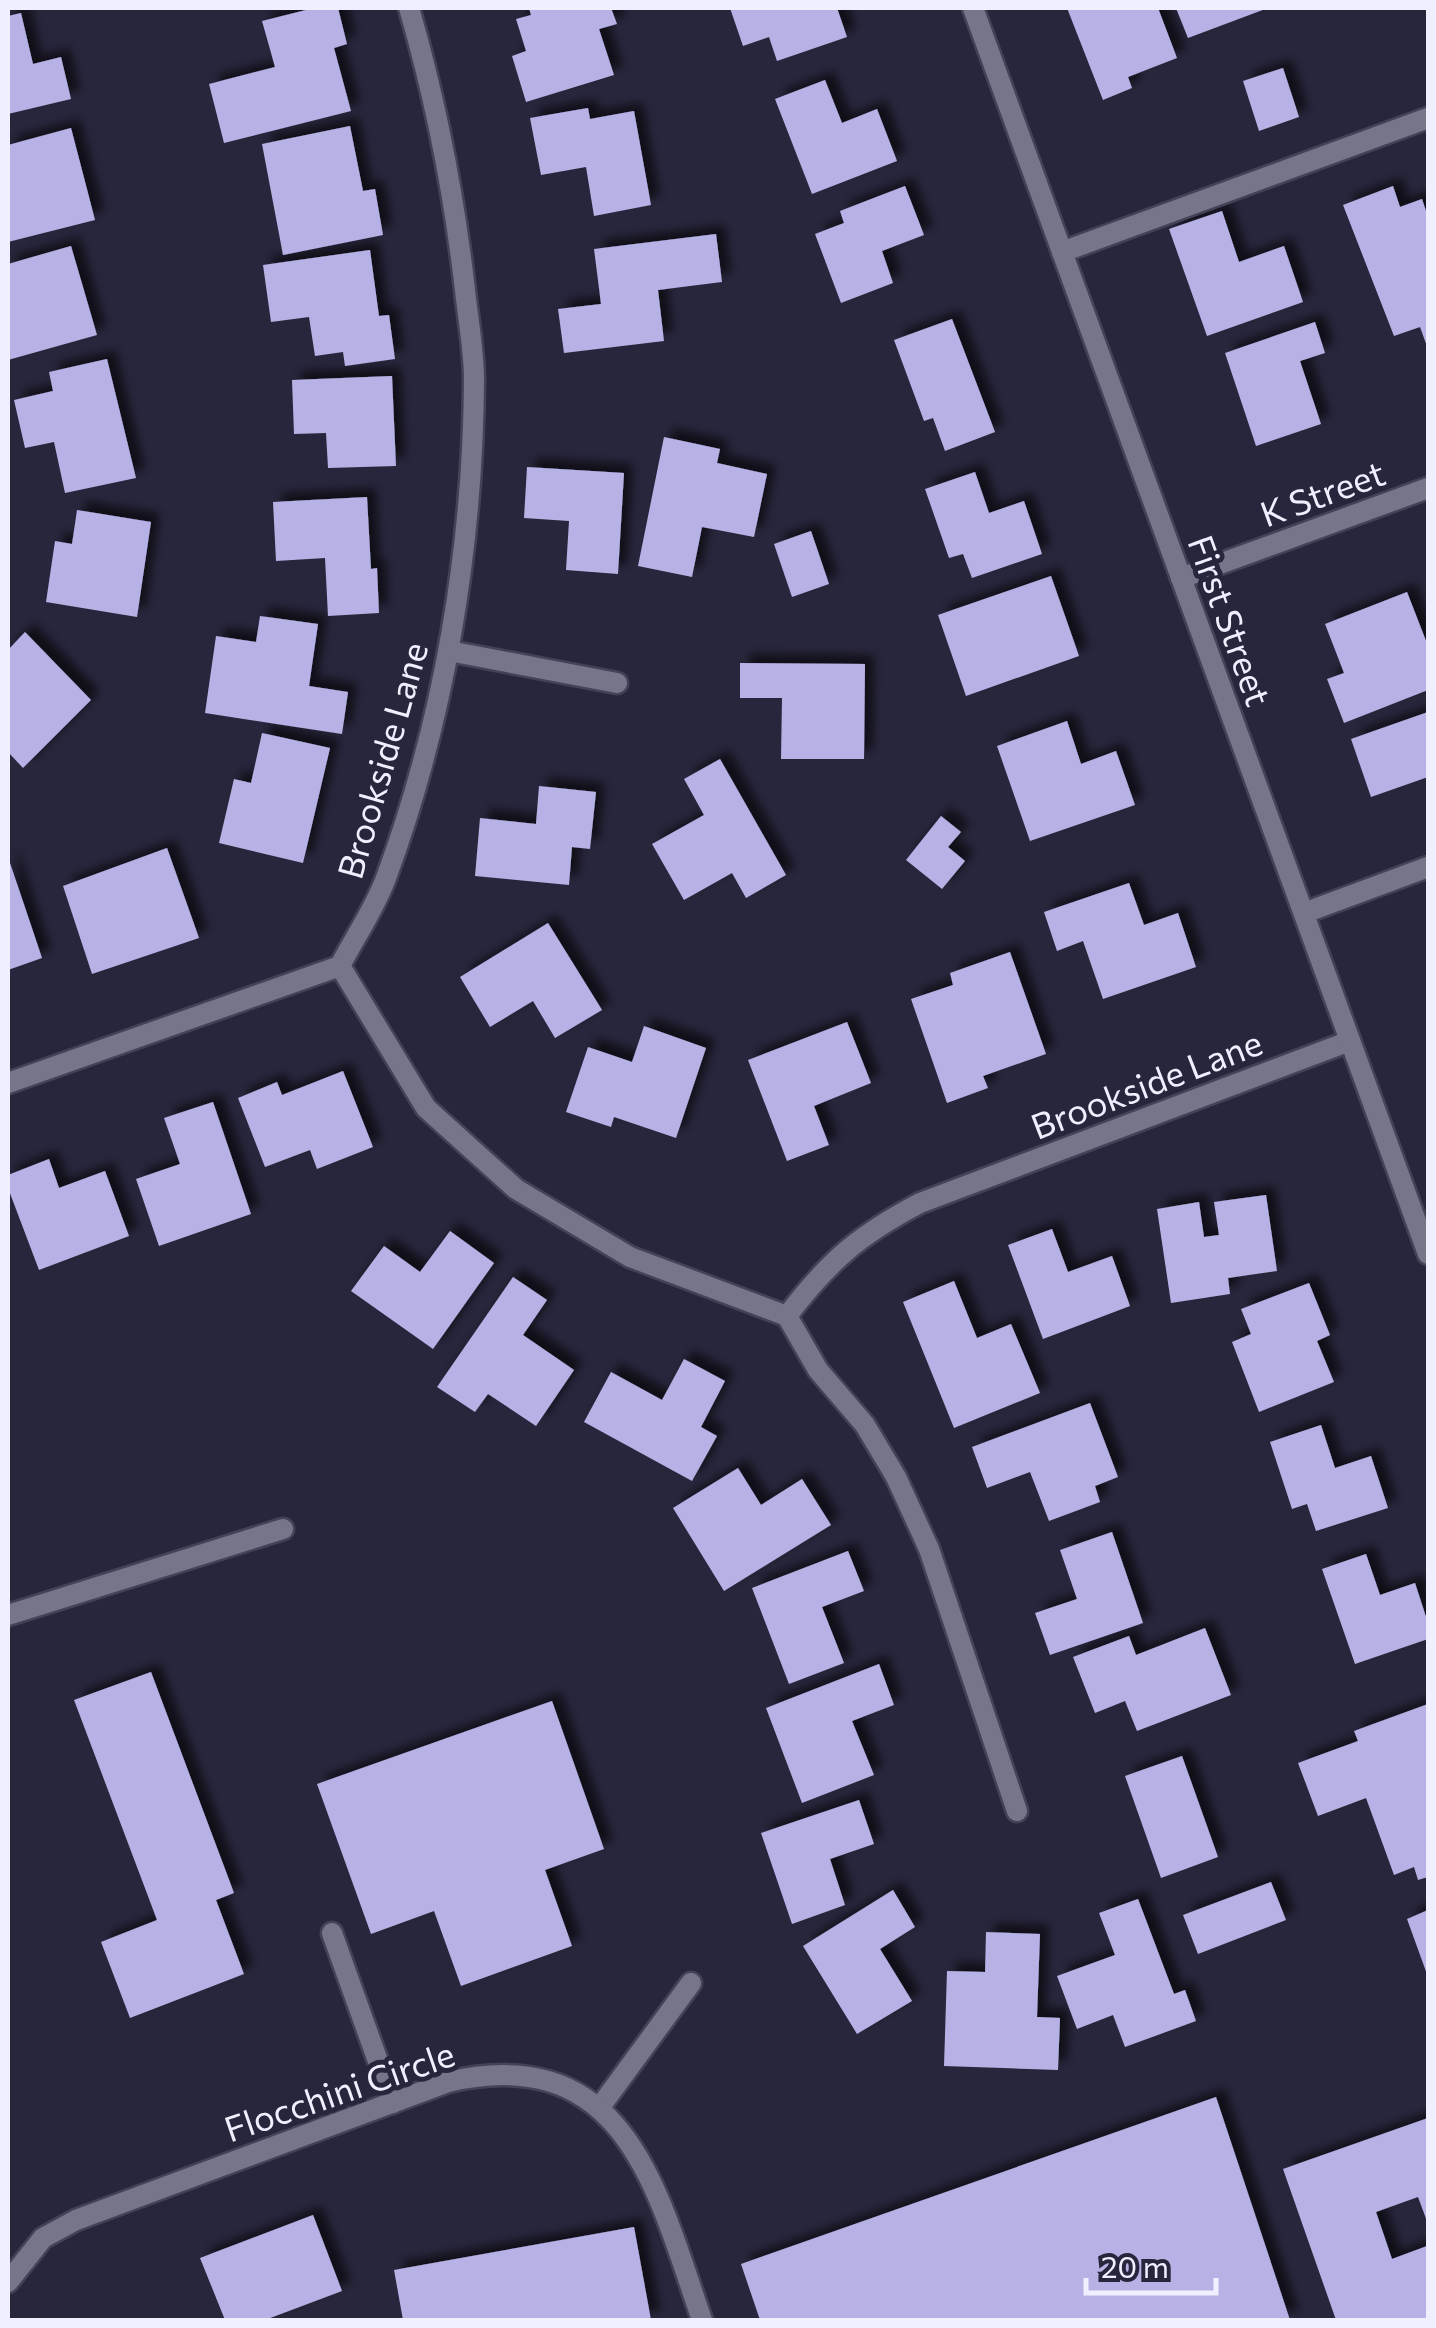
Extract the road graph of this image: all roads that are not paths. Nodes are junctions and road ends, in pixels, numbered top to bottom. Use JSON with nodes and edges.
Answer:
{"nodes":[{"id":1,"x":409,"y":8,"type":"edge"},
{"id":2,"x":972,"y":8,"type":"edge"},
{"id":3,"x":1428,"y":118,"type":"edge"},
{"id":4,"x":1062,"y":252,"type":"junction"},
{"id":5,"x":1428,"y":488,"type":"edge"},
{"id":6,"x":1181,"y":578,"type":"junction"},
{"id":7,"x":449,"y":651,"type":"junction"},
{"id":8,"x":617,"y":682,"type":"dead end"},
{"id":9,"x":1428,"y":867,"type":"edge"},
{"id":10,"x":1304,"y":913,"type":"junction"},
{"id":11,"x":340,"y":966,"type":"junction"},
{"id":12,"x":1350,"y":1041,"type":"junction"},
{"id":13,"x":8,"y":1082,"type":"edge"},
{"id":14,"x":1428,"y":1248,"type":"edge"},
{"id":15,"x":787,"y":1316,"type":"junction"},
{"id":16,"x":283,"y":1529,"type":"dead end"},
{"id":17,"x":8,"y":1615,"type":"edge"},
{"id":18,"x":1017,"y":1811,"type":"dead end"},
{"id":19,"x":332,"y":1933,"type":"dead end"},
{"id":20,"x":691,"y":1983,"type":"dead end"},
{"id":21,"x":393,"y":2103,"type":"junction"},
{"id":22,"x":600,"y":2107,"type":"junction"},
{"id":23,"x":8,"y":2282,"type":"edge"},
{"id":24,"x":702,"y":2320,"type":"edge"}],
"edges":[{"from":1,"to":7,"type":"street","name":"Brookside Lane"},
{"from":2,"to":4,"type":"street","name":"First Street"},
{"from":3,"to":4,"type":"street"},
{"from":4,"to":6,"type":"street","name":"First Street"},
{"from":5,"to":6,"type":"street","name":"K Street"},
{"from":6,"to":10,"type":"street","name":"First Street"},
{"from":7,"to":8,"type":"street"},
{"from":7,"to":11,"type":"street","name":"Brookside Lane"},
{"from":9,"to":10,"type":"street"},
{"from":10,"to":12,"type":"street","name":"First Street"},
{"from":11,"to":13,"type":"street"},
{"from":11,"to":15,"type":"street"},
{"from":12,"to":14,"type":"street","name":"First Street"},
{"from":12,"to":15,"type":"street","name":"Brookside Lane"},
{"from":15,"to":18,"type":"street"},
{"from":16,"to":17,"type":"street"},
{"from":19,"to":21,"type":"street"},
{"from":20,"to":22,"type":"street"},
{"from":21,"to":22,"type":"street","name":"Flocchini Circle"},
{"from":21,"to":23,"type":"street","name":"Flocchini Circle"},
{"from":22,"to":24,"type":"street","name":"Flocchini Circle"}]}
